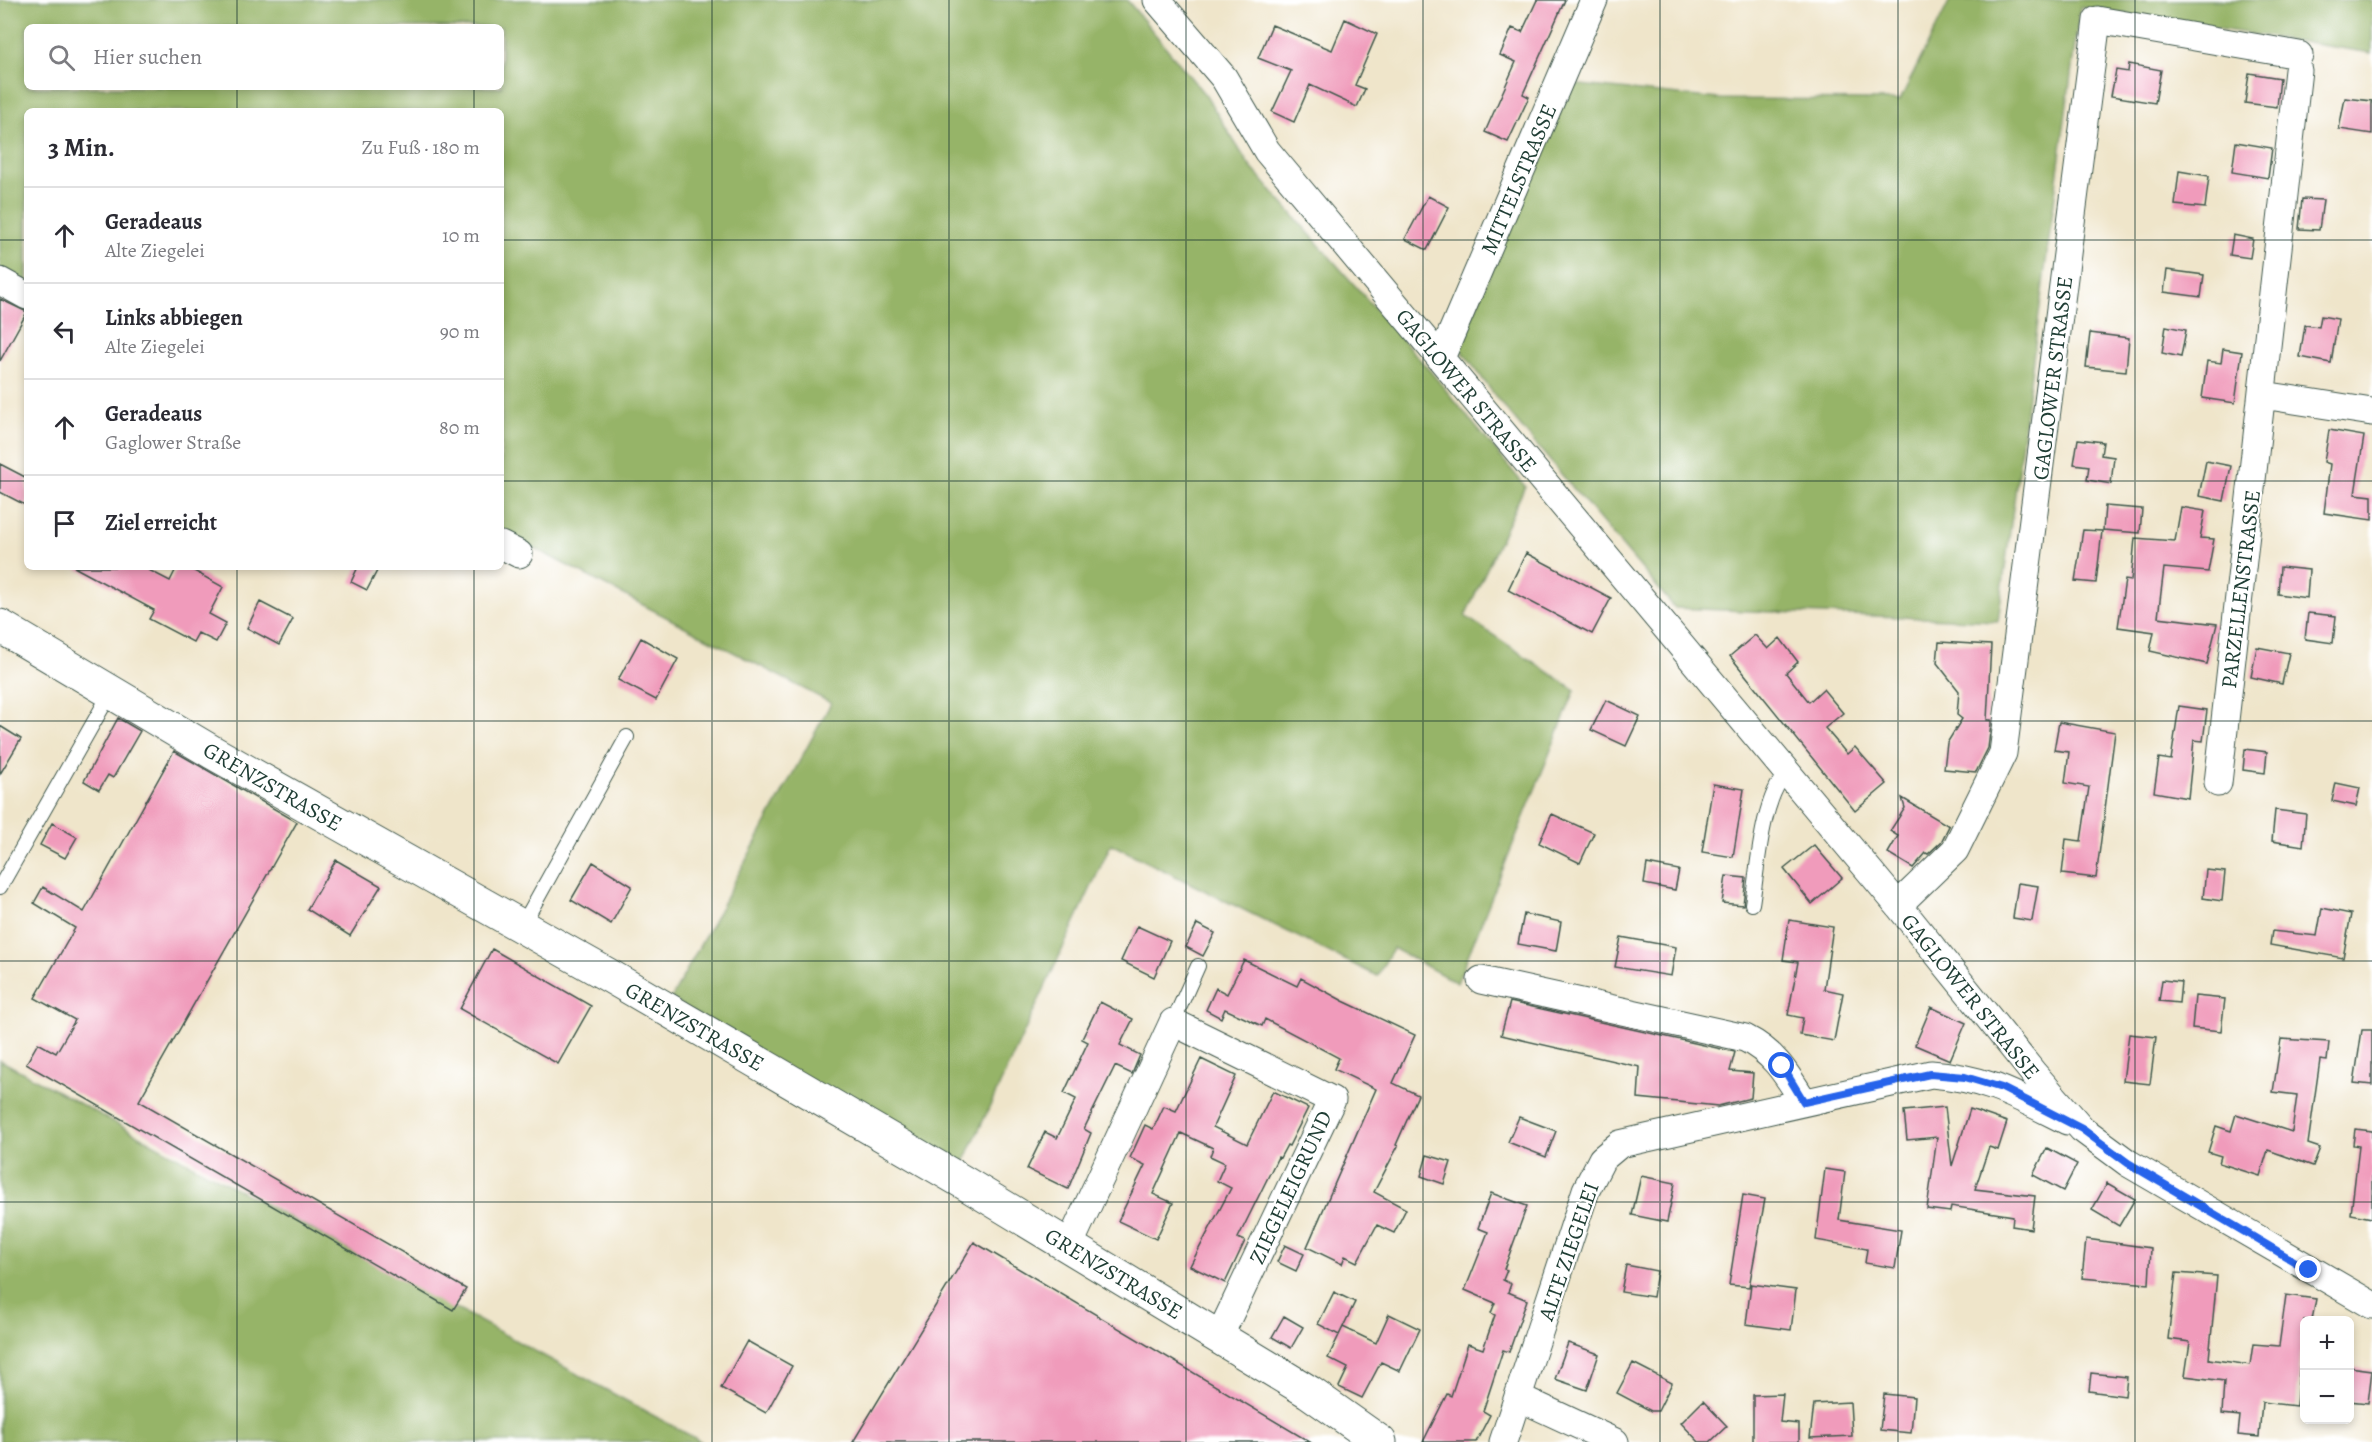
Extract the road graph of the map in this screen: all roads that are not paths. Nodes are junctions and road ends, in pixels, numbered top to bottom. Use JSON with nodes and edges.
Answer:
{"nodes":[{"id":1,"x":1157,"y":0,"type":"edge"},
{"id":2,"x":1594,"y":0,"type":"edge"},
{"id":3,"x":2299,"y":62,"type":"joint"},
{"id":4,"x":0,"y":281,"type":"edge"},
{"id":5,"x":24,"y":294,"type":"edge"},
{"id":6,"x":1441,"y":358,"type":"junction"},
{"id":7,"x":2263,"y":395,"type":"junction"},
{"id":8,"x":2372,"y":411,"type":"edge"},
{"id":9,"x":0,"y":626,"type":"edge"},
{"id":10,"x":111,"y":692,"type":"junction"},
{"id":11,"x":627,"y":737,"type":"dead end"},
{"id":12,"x":1786,"y":772,"type":"junction"},
{"id":13,"x":2218,"y":783,"type":"dead end"},
{"id":14,"x":0,"y":887,"type":"edge"},
{"id":15,"x":1752,"y":904,"type":"dead end"},
{"id":16,"x":1898,"y":905,"type":"junction"},
{"id":17,"x":522,"y":926,"type":"junction"},
{"id":18,"x":1198,"y":966,"type":"dead end"},
{"id":19,"x":1481,"y":980,"type":"dead end"},
{"id":20,"x":1173,"y":1022,"type":"junction"},
{"id":21,"x":2034,"y":1074,"type":"junction"},
{"id":22,"x":2002,"y":1088,"type":"junction"},
{"id":23,"x":1804,"y":1102,"type":"junction"},
{"id":24,"x":2082,"y":1129,"type":"junction"},
{"id":25,"x":1069,"y":1246,"type":"junction"},
{"id":26,"x":2372,"y":1305,"type":"edge"},
{"id":27,"x":1219,"y":1337,"type":"junction"},
{"id":28,"x":1518,"y":1397,"type":"junction"},
{"id":29,"x":1380,"y":1442,"type":"edge"},
{"id":30,"x":1503,"y":1442,"type":"edge"},
{"id":31,"x":1615,"y":1442,"type":"edge"}],
"edges":[{"from":1,"to":6,"type":"street","name":"GAGLOWER STRASSE"},
{"from":2,"to":6,"type":"street","name":"MITTELSTRASSE"},
{"from":3,"to":7,"type":"street","name":"PARZELLENSTRASSE"},
{"from":3,"to":16,"type":"street","name":"GAGLOWER STRASSE"},
{"from":4,"to":5,"type":"street"},
{"from":6,"to":12,"type":"street","name":"GAGLOWER STRASSE"},
{"from":7,"to":8,"type":"street"},
{"from":7,"to":13,"type":"street","name":"PARZELLENSTRASSE"},
{"from":9,"to":10,"type":"street","name":"GRENZSTRASSE"},
{"from":10,"to":14,"type":"lane"},
{"from":10,"to":17,"type":"street","name":"GRENZSTRASSE"},
{"from":11,"to":17,"type":"lane"},
{"from":12,"to":15,"type":"lane"},
{"from":12,"to":16,"type":"street","name":"GAGLOWER STRASSE"},
{"from":16,"to":21,"type":"street","name":"GAGLOWER STRASSE"},
{"from":17,"to":25,"type":"street","name":"GRENZSTRASSE"},
{"from":18,"to":20,"type":"lane"},
{"from":19,"to":23,"type":"street"},
{"from":20,"to":25,"type":"street"},
{"from":20,"to":27,"type":"street","name":"ZIEGELEIGRUND"},
{"from":21,"to":22,"type":"street"},
{"from":21,"to":24,"type":"street","name":"GAGLOWER STRASSE"},
{"from":22,"to":23,"type":"street","name":"ALTE ZIEGELEI"},
{"from":22,"to":24,"type":"street","name":"ALTE ZIEGELEI"},
{"from":23,"to":28,"type":"street","name":"ALTE ZIEGELEI"},
{"from":24,"to":26,"type":"street","name":"GAGLOWER STRASSE"},
{"from":25,"to":27,"type":"street","name":"GRENZSTRASSE"},
{"from":27,"to":29,"type":"street","name":"GRENZSTRASSE"},
{"from":28,"to":30,"type":"street","name":"ALTE ZIEGELEI"},
{"from":28,"to":31,"type":"street"}]}
